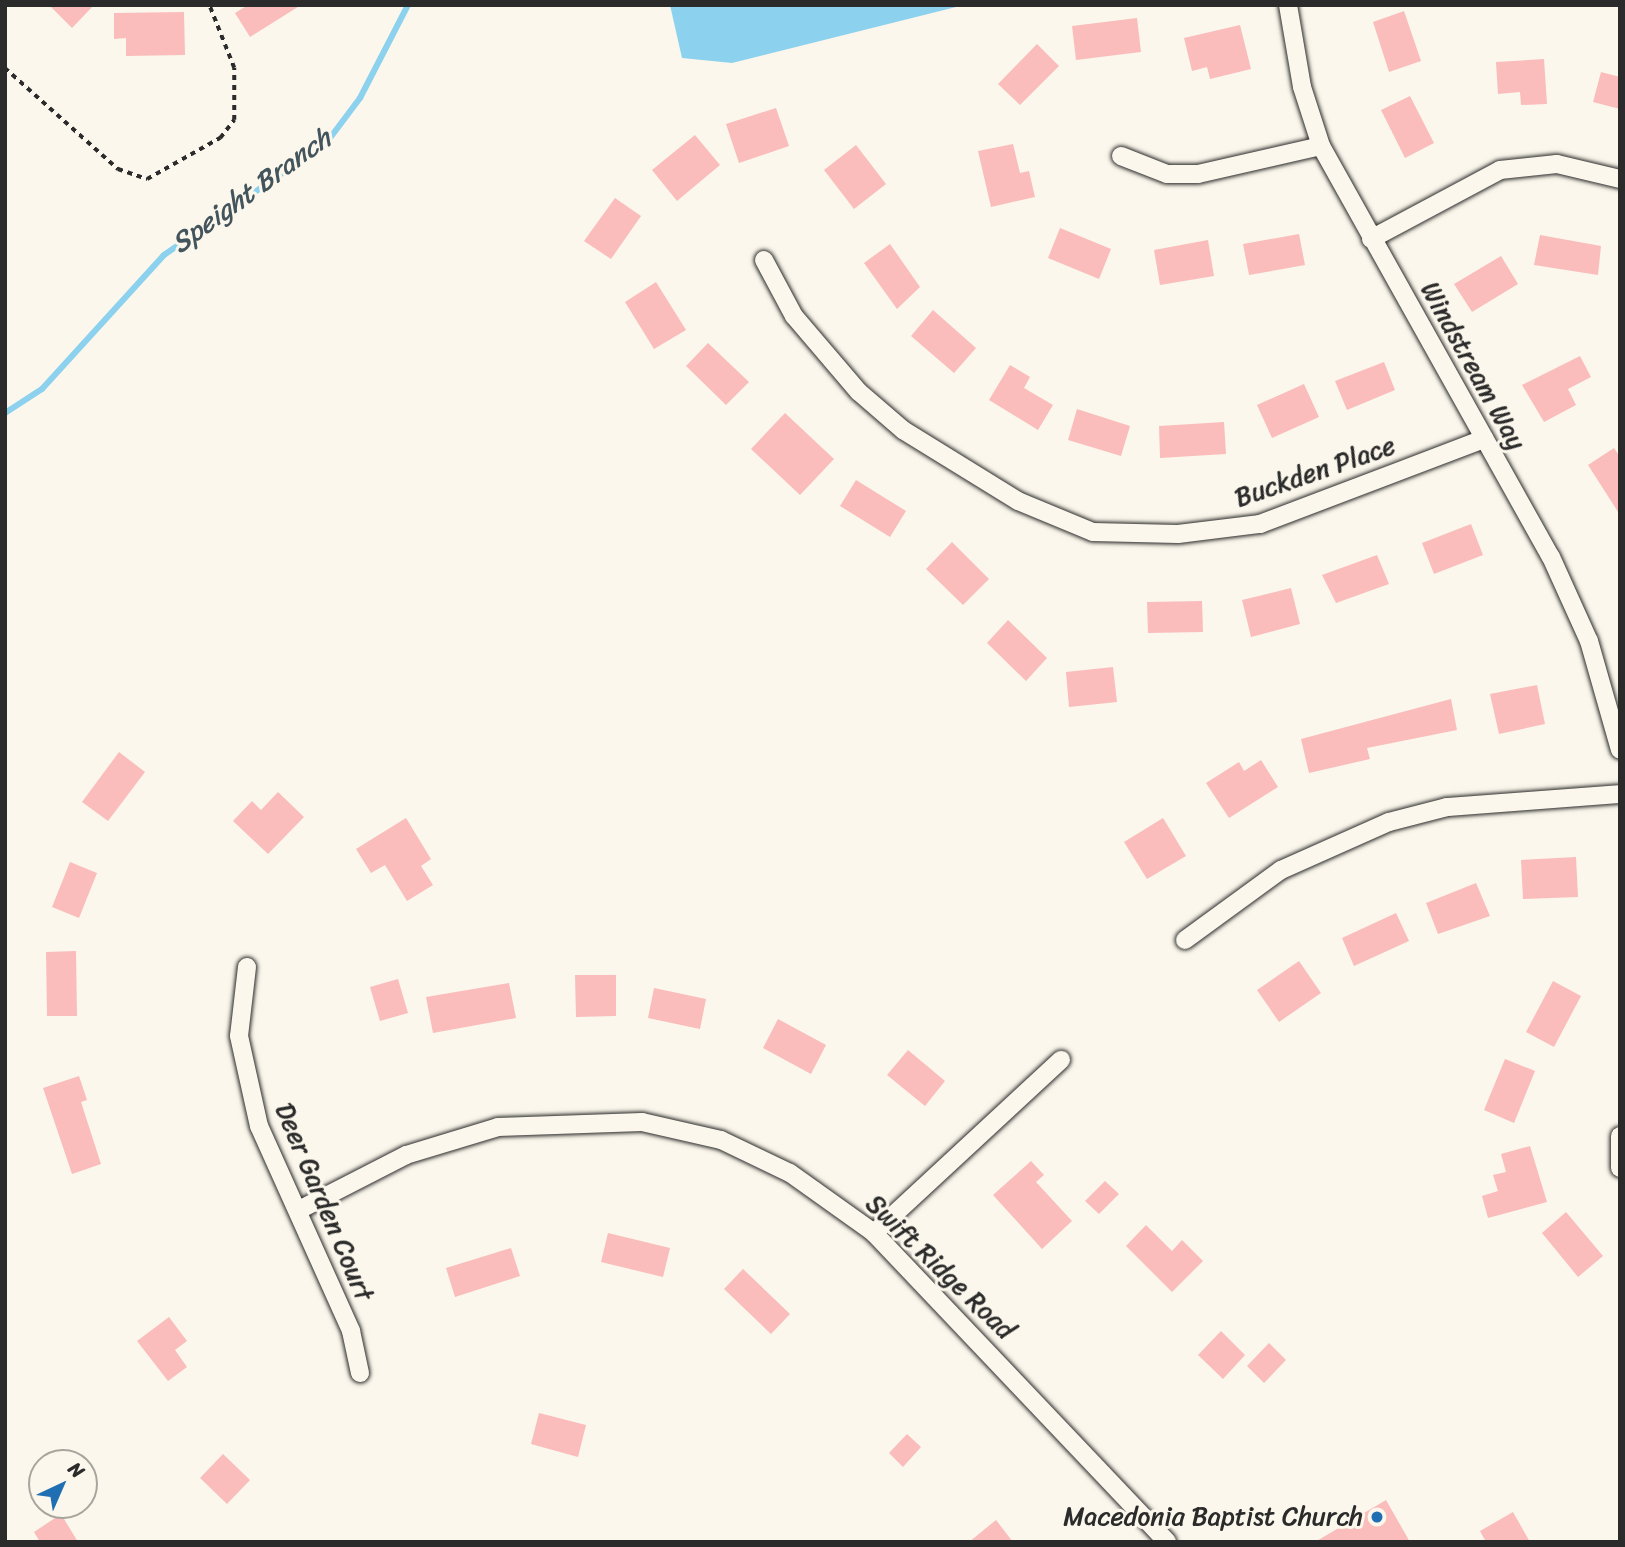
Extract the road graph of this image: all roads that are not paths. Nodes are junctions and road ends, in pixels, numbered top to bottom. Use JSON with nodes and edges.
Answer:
{"nodes":[{"id":1,"x":1288,"y":5,"type":"edge"},
{"id":2,"x":1321,"y":146,"type":"junction"},
{"id":3,"x":1121,"y":156,"type":"dead end"},
{"id":4,"x":1620,"y":179,"type":"edge"},
{"id":5,"x":1371,"y":239,"type":"junction"},
{"id":6,"x":764,"y":260,"type":"dead end"},
{"id":7,"x":1484,"y":439,"type":"junction"},
{"id":8,"x":1620,"y":750,"type":"edge"},
{"id":9,"x":1620,"y":794,"type":"edge"},
{"id":10,"x":1185,"y":940,"type":"dead end"},
{"id":11,"x":247,"y":967,"type":"dead end"},
{"id":12,"x":1060,"y":1060,"type":"dead end"},
{"id":13,"x":1620,"y":1136,"type":"edge"},
{"id":14,"x":1620,"y":1168,"type":"edge"},
{"id":15,"x":299,"y":1210,"type":"junction"},
{"id":16,"x":874,"y":1233,"type":"junction"},
{"id":17,"x":360,"y":1373,"type":"dead end"},
{"id":18,"x":1167,"y":1542,"type":"edge"}],
"edges":[{"from":1,"to":2,"type":"street","name":"Windstream Way"},
{"from":2,"to":3,"type":"street"},
{"from":2,"to":5,"type":"street","name":"Windstream Way"},
{"from":4,"to":5,"type":"street"},
{"from":5,"to":7,"type":"street","name":"Windstream Way"},
{"from":6,"to":7,"type":"street","name":"Buckden Place"},
{"from":7,"to":8,"type":"street","name":"Windstream Way"},
{"from":9,"to":10,"type":"street"},
{"from":11,"to":15,"type":"street","name":"Deer Garden Court"},
{"from":12,"to":16,"type":"street"},
{"from":13,"to":14,"type":"street"},
{"from":15,"to":16,"type":"street","name":"Swift Ridge Road"},
{"from":15,"to":17,"type":"street","name":"Deer Garden Court"},
{"from":16,"to":18,"type":"street","name":"Swift Ridge Road"}]}
